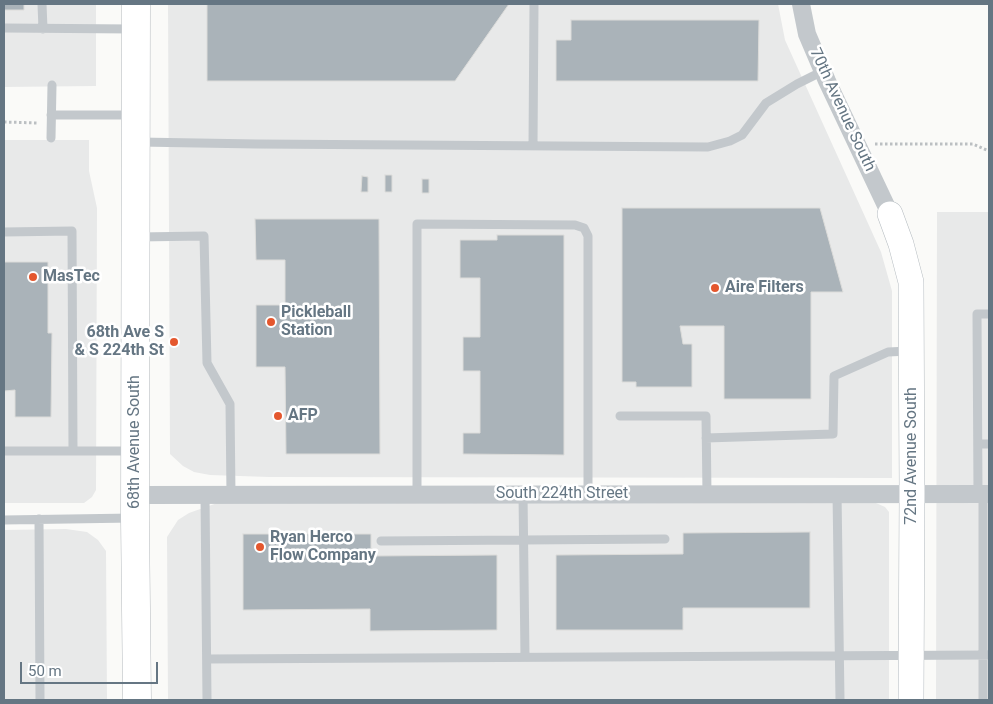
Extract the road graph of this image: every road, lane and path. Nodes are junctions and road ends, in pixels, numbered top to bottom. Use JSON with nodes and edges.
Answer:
{"nodes":[{"id":1,"x":42,"y":4,"type":"edge"},
{"id":2,"x":534,"y":4,"type":"edge"},
{"id":3,"x":802,"y":4,"type":"edge"},
{"id":4,"x":136,"y":17,"type":"edge"},
{"id":5,"x":4,"y":28,"type":"edge"},
{"id":6,"x":43,"y":28,"type":"junction"},
{"id":7,"x":823,"y":72,"type":"junction"},
{"id":8,"x":52,"y":85,"type":"dead end"},
{"id":9,"x":136,"y":115,"type":"junction"},
{"id":10,"x":52,"y":119,"type":"junction"},
{"id":11,"x":4,"y":122,"type":"edge"},
{"id":12,"x":52,"y":138,"type":"dead end"},
{"id":13,"x":136,"y":142,"type":"junction"},
{"id":14,"x":857,"y":144,"type":"junction"},
{"id":15,"x":533,"y":146,"type":"junction"},
{"id":16,"x":989,"y":151,"type":"edge"},
{"id":17,"x":890,"y":214,"type":"joint"},
{"id":18,"x":4,"y":232,"type":"edge"},
{"id":19,"x":136,"y":237,"type":"junction"},
{"id":20,"x":989,"y":314,"type":"edge"},
{"id":21,"x":911,"y":351,"type":"junction"},
{"id":22,"x":620,"y":416,"type":"dead end"},
{"id":23,"x":706,"y":438,"type":"junction"},
{"id":24,"x":978,"y":444,"type":"junction"},
{"id":25,"x":989,"y":444,"type":"edge"},
{"id":26,"x":4,"y":451,"type":"edge"},
{"id":27,"x":73,"y":451,"type":"junction"},
{"id":28,"x":135,"y":451,"type":"junction"},
{"id":29,"x":838,"y":493,"type":"junction"},
{"id":30,"x":912,"y":493,"type":"junction"},
{"id":31,"x":416,"y":494,"type":"junction"},
{"id":32,"x":523,"y":494,"type":"junction"},
{"id":33,"x":588,"y":494,"type":"junction"},
{"id":34,"x":708,"y":494,"type":"junction"},
{"id":35,"x":983,"y":494,"type":"edge"},
{"id":36,"x":205,"y":495,"type":"junction"},
{"id":37,"x":231,"y":495,"type":"junction"},
{"id":38,"x":135,"y":507,"type":"junction"},
{"id":39,"x":39,"y":519,"type":"junction"},
{"id":40,"x":4,"y":520,"type":"edge"},
{"id":41,"x":665,"y":539,"type":"dead end"},
{"id":42,"x":523,"y":540,"type":"junction"},
{"id":43,"x":381,"y":541,"type":"dead end"},
{"id":44,"x":839,"y":655,"type":"junction"},
{"id":45,"x":910,"y":655,"type":"junction"},
{"id":46,"x":986,"y":655,"type":"edge"},
{"id":47,"x":525,"y":657,"type":"junction"},
{"id":48,"x":207,"y":659,"type":"junction"},
{"id":49,"x":40,"y":700,"type":"edge"},
{"id":50,"x":137,"y":700,"type":"edge"},
{"id":51,"x":207,"y":700,"type":"edge"},
{"id":52,"x":840,"y":700,"type":"edge"},
{"id":53,"x":911,"y":700,"type":"edge"},
{"id":54,"x":983,"y":700,"type":"edge"}],
"edges":[{"from":1,"to":6,"type":"lane"},
{"from":2,"to":15,"type":"lane"},
{"from":3,"to":7,"type":"street","name":"70th Avenue South"},
{"from":4,"to":6,"type":"lane"},
{"from":4,"to":9,"type":"main road","name":"68th Avenue South"},
{"from":5,"to":6,"type":"lane"},
{"from":7,"to":14,"type":"street","name":"70th Avenue South"},
{"from":7,"to":15,"type":"lane"},
{"from":8,"to":10,"type":"lane"},
{"from":9,"to":10,"type":"lane"},
{"from":9,"to":13,"type":"main road","name":"68th Avenue South"},
{"from":10,"to":11,"type":"path"},
{"from":10,"to":12,"type":"lane"},
{"from":13,"to":15,"type":"lane"},
{"from":13,"to":19,"type":"main road","name":"68th Avenue South"},
{"from":14,"to":16,"type":"path"},
{"from":14,"to":17,"type":"street","name":"70th Avenue South"},
{"from":17,"to":21,"type":"street","name":"72nd Avenue South"},
{"from":18,"to":27,"type":"lane"},
{"from":19,"to":28,"type":"main road","name":"68th Avenue South"},
{"from":19,"to":37,"type":"lane"},
{"from":20,"to":24,"type":"lane"},
{"from":21,"to":23,"type":"lane"},
{"from":21,"to":30,"type":"street","name":"72nd Avenue South"},
{"from":22,"to":23,"type":"lane"},
{"from":23,"to":34,"type":"lane"},
{"from":24,"to":25,"type":"lane"},
{"from":24,"to":35,"type":"lane"},
{"from":26,"to":27,"type":"lane"},
{"from":27,"to":28,"type":"lane"},
{"from":28,"to":38,"type":"main road","name":"68th Avenue South"},
{"from":29,"to":30,"type":"street","name":"South 224th Street"},
{"from":29,"to":34,"type":"street","name":"South 224th Street"},
{"from":29,"to":44,"type":"lane"},
{"from":30,"to":35,"type":"street","name":"South 224th Street"},
{"from":30,"to":45,"type":"street","name":"72nd Avenue South"},
{"from":31,"to":32,"type":"street","name":"South 224th Street"},
{"from":31,"to":33,"type":"lane"},
{"from":31,"to":37,"type":"street","name":"South 224th Street"},
{"from":32,"to":33,"type":"street","name":"South 224th Street"},
{"from":32,"to":42,"type":"lane"},
{"from":33,"to":34,"type":"street","name":"South 224th Street"},
{"from":35,"to":46,"type":"lane"},
{"from":36,"to":37,"type":"street","name":"South 224th Street"},
{"from":36,"to":38,"type":"street","name":"South 224th Street"},
{"from":36,"to":48,"type":"lane"},
{"from":38,"to":39,"type":"lane","name":"South 224th Street"},
{"from":38,"to":50,"type":"main road","name":"68th Avenue South"},
{"from":39,"to":40,"type":"lane","name":"South 224th Street"},
{"from":39,"to":49,"type":"lane"},
{"from":41,"to":42,"type":"lane"},
{"from":42,"to":43,"type":"lane"},
{"from":42,"to":47,"type":"lane"},
{"from":44,"to":45,"type":"lane"},
{"from":44,"to":47,"type":"lane"},
{"from":44,"to":52,"type":"lane"},
{"from":45,"to":46,"type":"lane"},
{"from":45,"to":53,"type":"street","name":"72nd Avenue South"},
{"from":46,"to":54,"type":"lane"},
{"from":47,"to":48,"type":"lane"},
{"from":48,"to":51,"type":"lane"}]}
